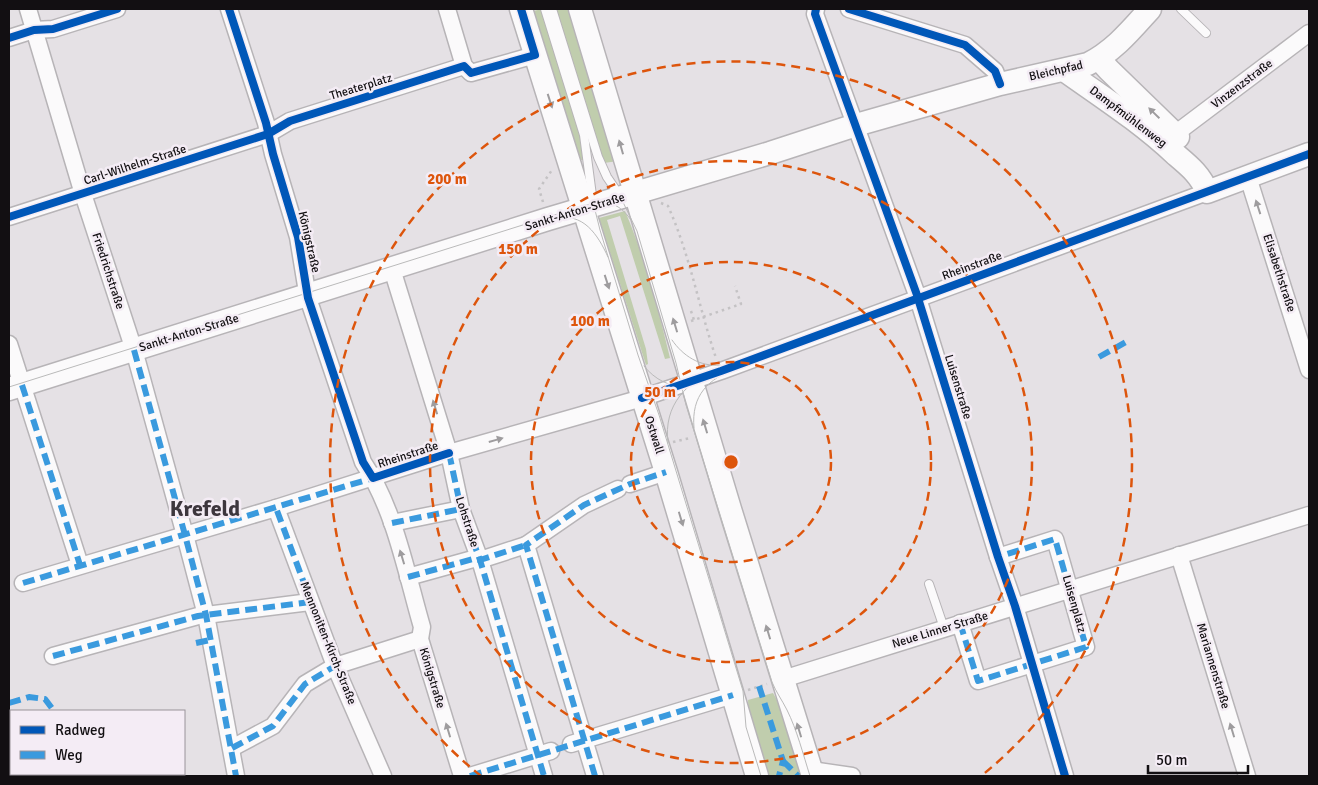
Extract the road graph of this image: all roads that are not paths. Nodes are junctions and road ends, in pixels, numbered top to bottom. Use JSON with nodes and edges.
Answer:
{"nodes":[{"id":1,"x":28,"y":9,"type":"edge"},
{"id":2,"x":117,"y":9,"type":"edge"},
{"id":3,"x":229,"y":9,"type":"edge"},
{"id":4,"x":447,"y":9,"type":"edge"},
{"id":5,"x":521,"y":9,"type":"edge"},
{"id":6,"x":545,"y":9,"type":"edge"},
{"id":7,"x":552,"y":9,"type":"edge"},
{"id":8,"x":580,"y":9,"type":"edge"},
{"id":9,"x":816,"y":9,"type":"edge"},
{"id":10,"x":849,"y":9,"type":"edge"},
{"id":11,"x":1150,"y":9,"type":"edge"},
{"id":12,"x":1181,"y":9,"type":"edge"},
{"id":13,"x":34,"y":30,"type":"junction"},
{"id":14,"x":1206,"y":33,"type":"dead end"},
{"id":15,"x":1309,"y":33,"type":"edge"},
{"id":16,"x":9,"y":38,"type":"edge"},
{"id":17,"x":535,"y":55,"type":"junction"},
{"id":18,"x":1099,"y":59,"type":"junction"},
{"id":19,"x":464,"y":66,"type":"junction"},
{"id":20,"x":1064,"y":70,"type":"junction"},
{"id":21,"x":1000,"y":84,"type":"junction"},
{"id":22,"x":856,"y":126,"type":"junction"},
{"id":23,"x":268,"y":134,"type":"junction"},
{"id":24,"x":1175,"y":134,"type":"junction"},
{"id":25,"x":1309,"y":154,"type":"edge"},
{"id":26,"x":1248,"y":176,"type":"junction"},
{"id":27,"x":1215,"y":189,"type":"junction"},
{"id":28,"x":83,"y":194,"type":"junction"},
{"id":29,"x":638,"y":197,"type":"junction"},
{"id":30,"x":589,"y":207,"type":"junction"},
{"id":31,"x":9,"y":217,"type":"edge"},
{"id":32,"x":392,"y":269,"type":"junction"},
{"id":33,"x":309,"y":295,"type":"junction"},
{"id":34,"x":918,"y":298,"type":"junction"},
{"id":35,"x":9,"y":344,"type":"edge"},
{"id":36,"x":134,"y":350,"type":"junction"},
{"id":37,"x":1309,"y":370,"type":"edge"},
{"id":38,"x":692,"y":382,"type":"junction"},
{"id":39,"x":15,"y":387,"type":"edge"},
{"id":40,"x":642,"y":398,"type":"junction"},
{"id":41,"x":450,"y":454,"type":"junction"},
{"id":42,"x":666,"y":472,"type":"junction"},
{"id":43,"x":373,"y":478,"type":"junction"},
{"id":44,"x":276,"y":508,"type":"junction"},
{"id":45,"x":461,"y":509,"type":"junction"},
{"id":46,"x":1309,"y":515,"type":"edge"},
{"id":47,"x":392,"y":523,"type":"junction"},
{"id":48,"x":185,"y":535,"type":"junction"},
{"id":49,"x":526,"y":545,"type":"junction"},
{"id":50,"x":1179,"y":555,"type":"junction"},
{"id":51,"x":998,"y":557,"type":"junction"},
{"id":52,"x":480,"y":560,"type":"junction"},
{"id":53,"x":80,"y":565,"type":"junction"},
{"id":54,"x":408,"y":577,"type":"junction"},
{"id":55,"x":23,"y":583,"type":"dead end"},
{"id":56,"x":929,"y":584,"type":"dead end"},
{"id":57,"x":1070,"y":589,"type":"junction"},
{"id":58,"x":310,"y":602,"type":"junction"},
{"id":59,"x":1015,"y":606,"type":"junction"},
{"id":60,"x":206,"y":615,"type":"junction"},
{"id":61,"x":960,"y":623,"type":"junction"},
{"id":62,"x":944,"y":628,"type":"junction"},
{"id":63,"x":420,"y":640,"type":"junction"},
{"id":64,"x":54,"y":656,"type":"dead end"},
{"id":65,"x":1033,"y":664,"type":"junction"},
{"id":66,"x":335,"y":666,"type":"junction"},
{"id":67,"x":782,"y":679,"type":"junction"},
{"id":68,"x":733,"y":695,"type":"junction"},
{"id":69,"x":577,"y":742,"type":"junction"},
{"id":70,"x":232,"y":748,"type":"junction"},
{"id":71,"x":544,"y":753,"type":"junction"},
{"id":72,"x":812,"y":773,"type":"edge"},
{"id":73,"x":236,"y":776,"type":"edge"},
{"id":74,"x":383,"y":776,"type":"edge"},
{"id":75,"x":462,"y":776,"type":"edge"},
{"id":76,"x":470,"y":776,"type":"edge"},
{"id":77,"x":544,"y":776,"type":"edge"},
{"id":78,"x":595,"y":776,"type":"edge"},
{"id":79,"x":757,"y":776,"type":"edge"},
{"id":80,"x":852,"y":776,"type":"edge"},
{"id":81,"x":1065,"y":776,"type":"edge"},
{"id":82,"x":1247,"y":776,"type":"edge"}],
"edges":[{"from":1,"to":13,"type":"street","name":"Friedrichstraße"},
{"from":2,"to":13,"type":"street"},
{"from":3,"to":23,"type":"street","name":"Königstraße"},
{"from":4,"to":19,"type":"street"},
{"from":5,"to":17,"type":"street","name":"Ostwall"},
{"from":6,"to":30,"type":"lane"},
{"from":7,"to":29,"type":"lane"},
{"from":29,"to":8,"type":"street","one_way":true},
{"from":9,"to":22,"type":"street","name":"Luisenstraße"},
{"from":10,"to":21,"type":"street"},
{"from":11,"to":18,"type":"street","name":"Bleichpfad"},
{"from":12,"to":14,"type":"lane"},
{"from":13,"to":16,"type":"street"},
{"from":13,"to":28,"type":"street","name":"Friedrichstraße"},
{"from":15,"to":24,"type":"street","name":"Vinzenzstraße"},
{"from":17,"to":19,"type":"street"},
{"from":17,"to":30,"type":"street","name":"Ostwall","one_way":true},
{"from":18,"to":20,"type":"street","name":"Bleichpfad"},
{"from":24,"to":18,"type":"street","name":"Dampfmühlenweg","one_way":true},
{"from":19,"to":23,"type":"street","name":"Theaterplatz"},
{"from":20,"to":21,"type":"street","name":"Bleichpfad"},
{"from":20,"to":27,"type":"street","name":"Dampfmühlenweg"},
{"from":21,"to":22,"type":"street","name":"Sankt-Anton-Straße"},
{"from":22,"to":29,"type":"street","name":"Sankt-Anton-Straße"},
{"from":22,"to":34,"type":"street","name":"Luisenstraße"},
{"from":23,"to":28,"type":"street","name":"Carl-Wilhelm-Straße"},
{"from":23,"to":33,"type":"street","name":"Königstraße"},
{"from":24,"to":27,"type":"street","name":"Dampfmühlenweg"},
{"from":25,"to":26,"type":"street","name":"Rheinstraße"},
{"from":26,"to":27,"type":"street","name":"Rheinstraße"},
{"from":37,"to":26,"type":"street","name":"Elisabethstraße","one_way":true},
{"from":27,"to":34,"type":"street","name":"Rheinstraße"},
{"from":28,"to":31,"type":"street","name":"Carl-Wilhelm-Straße"},
{"from":28,"to":36,"type":"street","name":"Friedrichstraße"},
{"from":29,"to":30,"type":"street","name":"Sankt-Anton-Straße"},
{"from":38,"to":29,"type":"street","one_way":true},
{"from":30,"to":32,"type":"street","name":"Sankt-Anton-Straße"},
{"from":30,"to":40,"type":"street","name":"Ostwall","one_way":true},
{"from":32,"to":33,"type":"street","name":"Sankt-Anton-Straße"},
{"from":41,"to":32,"type":"street","name":"Lohstraße","one_way":true},
{"from":33,"to":36,"type":"street","name":"Sankt-Anton-Straße"},
{"from":33,"to":43,"type":"street","name":"Königstraße"},
{"from":34,"to":38,"type":"street","name":"Rheinstraße"},
{"from":34,"to":51,"type":"street","name":"Luisenstraße"},
{"from":35,"to":39,"type":"street"},
{"from":36,"to":39,"type":"street","name":"Sankt-Anton-Straße"},
{"from":36,"to":48,"type":"street","name":"Friedrichstraße"},
{"from":38,"to":40,"type":"street","name":"Rheinstraße"},
{"from":67,"to":38,"type":"street","one_way":true},
{"from":39,"to":53,"type":"street"},
{"from":41,"to":40,"type":"street","name":"Rheinstraße","one_way":true},
{"from":40,"to":42,"type":"street","name":"Ostwall"},
{"from":41,"to":43,"type":"street","name":"Rheinstraße"},
{"from":41,"to":45,"type":"street","name":"Lohstraße"},
{"from":42,"to":49,"type":"street"},
{"from":42,"to":68,"type":"street","name":"Ostwall","one_way":true},
{"from":43,"to":44,"type":"street","name":"Rheinstraße"},
{"from":43,"to":47,"type":"street","name":"Königstraße"},
{"from":44,"to":48,"type":"street","name":"Rheinstraße"},
{"from":44,"to":58,"type":"street","name":"Mennoniten-Kirch-Straße"},
{"from":45,"to":47,"type":"street"},
{"from":45,"to":52,"type":"street","name":"Lohstraße"},
{"from":46,"to":50,"type":"street","name":"Neue Linner Straße"},
{"from":54,"to":47,"type":"street","name":"Königstraße","one_way":true},
{"from":48,"to":53,"type":"street","name":"Rheinstraße"},
{"from":48,"to":60,"type":"street","name":"Friedrichstraße"},
{"from":49,"to":52,"type":"street"},
{"from":49,"to":69,"type":"street"},
{"from":50,"to":57,"type":"street","name":"Neue Linner Straße"},
{"from":82,"to":50,"type":"street","name":"Mariannenstraße","one_way":true},
{"from":51,"to":57,"type":"street","name":"Luisenplatz"},
{"from":51,"to":59,"type":"street","name":"Luisenstraße"},
{"from":52,"to":54,"type":"street"},
{"from":52,"to":71,"type":"street","name":"Lohstraße"},
{"from":53,"to":55,"type":"street","name":"Rheinstraße"},
{"from":54,"to":63,"type":"street","name":"Königstraße"},
{"from":56,"to":62,"type":"lane"},
{"from":57,"to":59,"type":"street","name":"Neue Linner Straße"},
{"from":57,"to":65,"type":"street","name":"Luisenplatz"},
{"from":58,"to":60,"type":"street"},
{"from":58,"to":66,"type":"street","name":"Mennoniten-Kirch-Straße"},
{"from":59,"to":61,"type":"street","name":"Neue Linner Straße"},
{"from":59,"to":65,"type":"street","name":"Luisenstraße"},
{"from":60,"to":64,"type":"street"},
{"from":60,"to":70,"type":"street","name":"Friedrichstraße"},
{"from":61,"to":62,"type":"street","name":"Neue Linner Straße"},
{"from":61,"to":65,"type":"street","name":"Luisenplatz"},
{"from":62,"to":67,"type":"street","name":"Neue Linner Straße"},
{"from":63,"to":66,"type":"street"},
{"from":75,"to":63,"type":"street","name":"Königstraße","one_way":true},
{"from":65,"to":81,"type":"street","name":"Luisenstraße"},
{"from":66,"to":70,"type":"street"},
{"from":66,"to":74,"type":"street","name":"Mennoniten-Kirch-Straße"},
{"from":72,"to":67,"type":"street","one_way":true},
{"from":68,"to":69,"type":"street"},
{"from":68,"to":79,"type":"street","name":"Ostwall"},
{"from":69,"to":78,"type":"street"},
{"from":70,"to":73,"type":"street","name":"Friedrichstraße"},
{"from":71,"to":76,"type":"street"},
{"from":71,"to":77,"type":"street","name":"Lohstraße"},
{"from":72,"to":80,"type":"street"}]}
